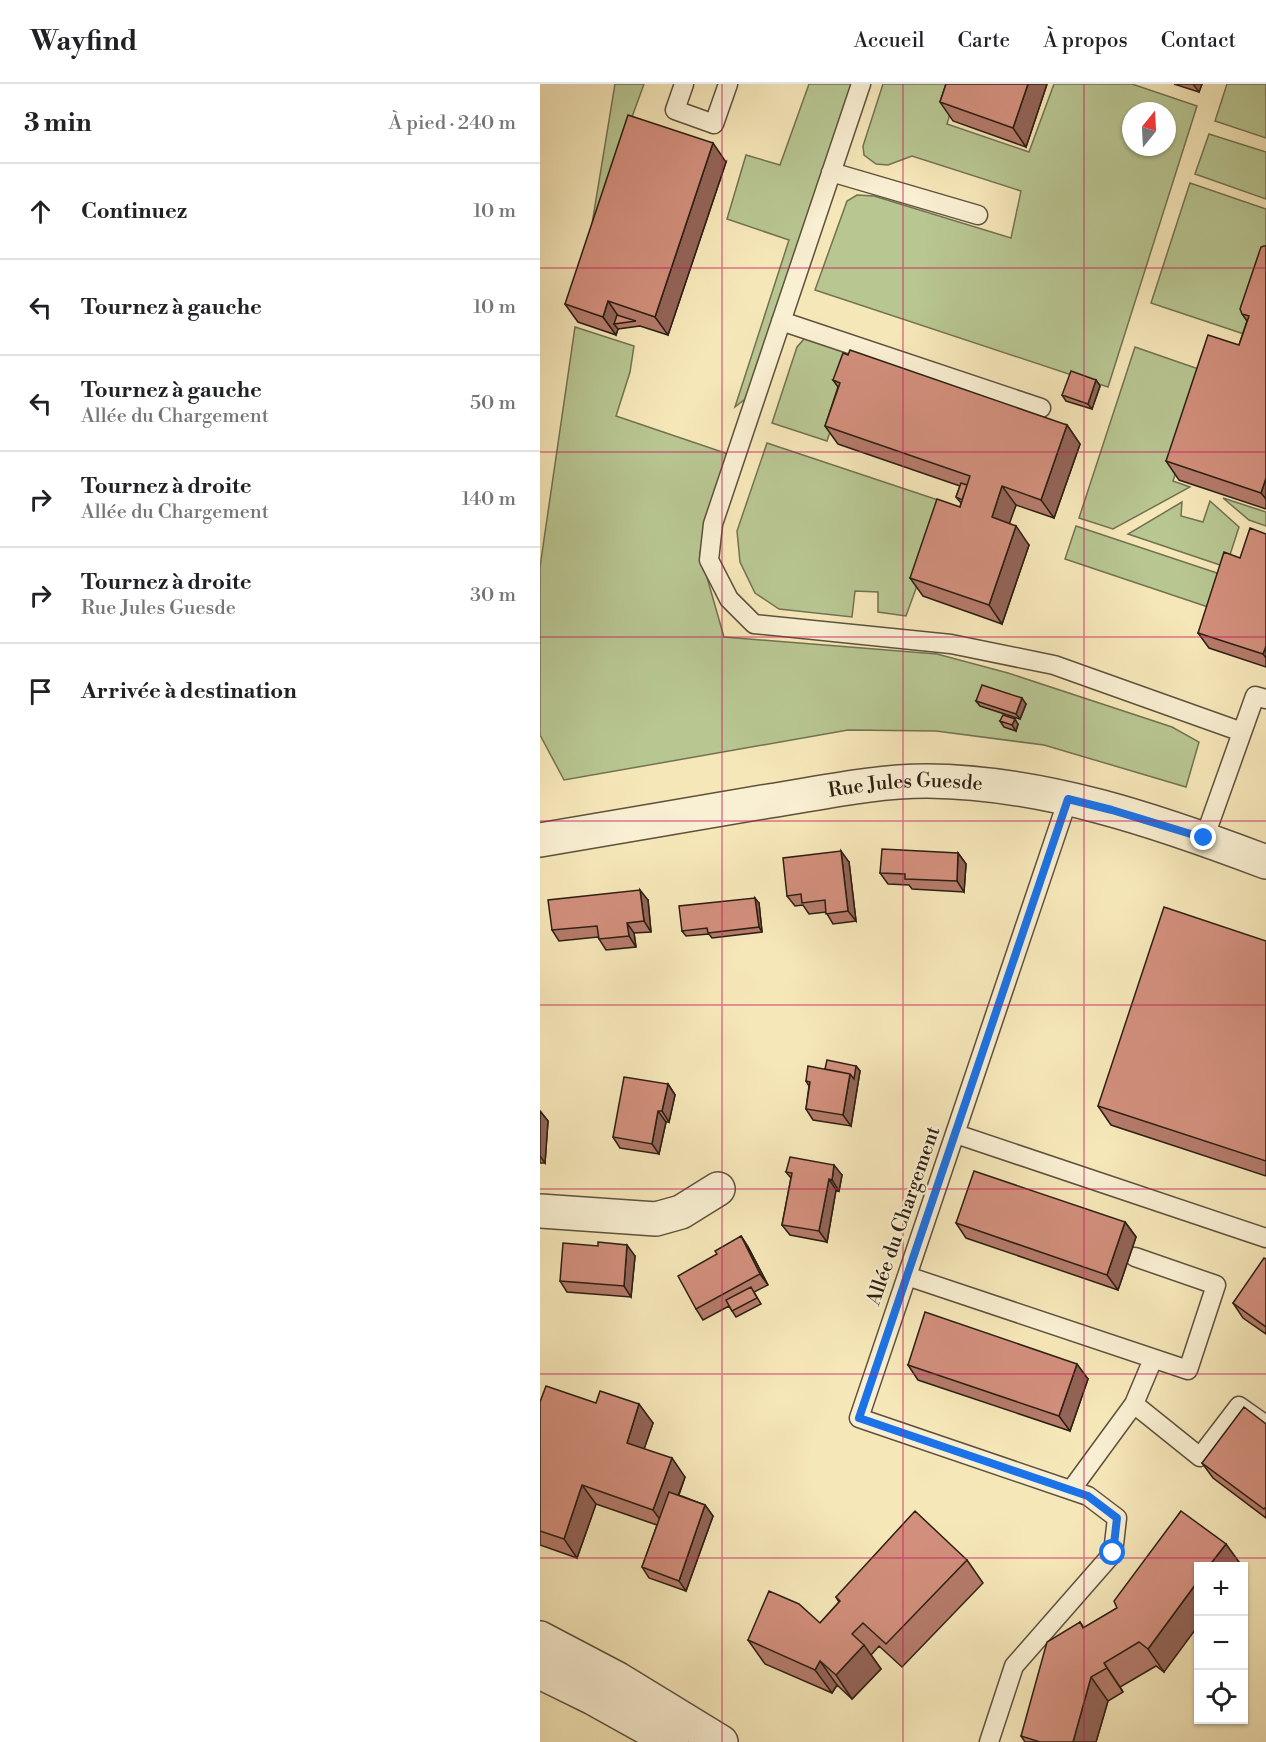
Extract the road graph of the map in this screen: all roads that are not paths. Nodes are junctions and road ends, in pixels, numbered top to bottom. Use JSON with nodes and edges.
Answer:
{"nodes":[{"id":1,"x":684,"y":84,"type":"edge"},
{"id":2,"x":728,"y":84,"type":"edge"},
{"id":3,"x":861,"y":84,"type":"edge"},
{"id":4,"x":831,"y":172,"type":"junction"},
{"id":5,"x":978,"y":215,"type":"dead end"},
{"id":6,"x":781,"y":321,"type":"junction"},
{"id":7,"x":1041,"y":408,"type":"dead end"},
{"id":8,"x":1266,"y":699,"type":"edge"},
{"id":9,"x":1242,"y":732,"type":"junction"},
{"id":10,"x":1068,"y":799,"type":"junction"},
{"id":11,"x":1204,"y":838,"type":"junction"},
{"id":12,"x":540,"y":840,"type":"edge"},
{"id":13,"x":1266,"y":862,"type":"edge"},
{"id":14,"x":956,"y":1134,"type":"junction"},
{"id":15,"x":718,"y":1189,"type":"dead end"},
{"id":16,"x":540,"y":1211,"type":"edge"},
{"id":17,"x":1266,"y":1238,"type":"edge"},
{"id":18,"x":1135,"y":1257,"type":"dead end"},
{"id":19,"x":907,"y":1276,"type":"junction"},
{"id":20,"x":1153,"y":1359,"type":"junction"},
{"id":21,"x":1134,"y":1404,"type":"junction"},
{"id":22,"x":1266,"y":1425,"type":"edge"},
{"id":23,"x":1079,"y":1493,"type":"junction"},
{"id":24,"x":540,"y":1638,"type":"edge"},
{"id":25,"x":540,"y":1672,"type":"edge"},
{"id":26,"x":672,"y":1742,"type":"edge"},
{"id":27,"x":721,"y":1742,"type":"edge"},
{"id":28,"x":989,"y":1742,"type":"edge"}],
"edges":[{"from":1,"to":2,"type":"lane"},
{"from":3,"to":4,"type":"lane"},
{"from":4,"to":5,"type":"lane"},
{"from":4,"to":6,"type":"lane"},
{"from":6,"to":7,"type":"lane"},
{"from":6,"to":9,"type":"lane"},
{"from":8,"to":9,"type":"lane"},
{"from":9,"to":11,"type":"lane"},
{"from":10,"to":11,"type":"street","name":"Rue Jules Guesde"},
{"from":10,"to":12,"type":"street","name":"Rue Jules Guesde"},
{"from":10,"to":14,"type":"lane","name":"Allée du Chargement"},
{"from":11,"to":13,"type":"street","name":"Rue Jules Guesde"},
{"from":14,"to":17,"type":"lane"},
{"from":14,"to":19,"type":"lane","name":"Allée du Chargement"},
{"from":15,"to":16,"type":"street"},
{"from":18,"to":20,"type":"lane"},
{"from":19,"to":20,"type":"lane"},
{"from":19,"to":23,"type":"lane","name":"Allée du Chargement"},
{"from":20,"to":21,"type":"lane"},
{"from":21,"to":22,"type":"lane"},
{"from":21,"to":23,"type":"lane"},
{"from":23,"to":28,"type":"lane"},
{"from":24,"to":27,"type":"street"},
{"from":25,"to":26,"type":"street"}]}
